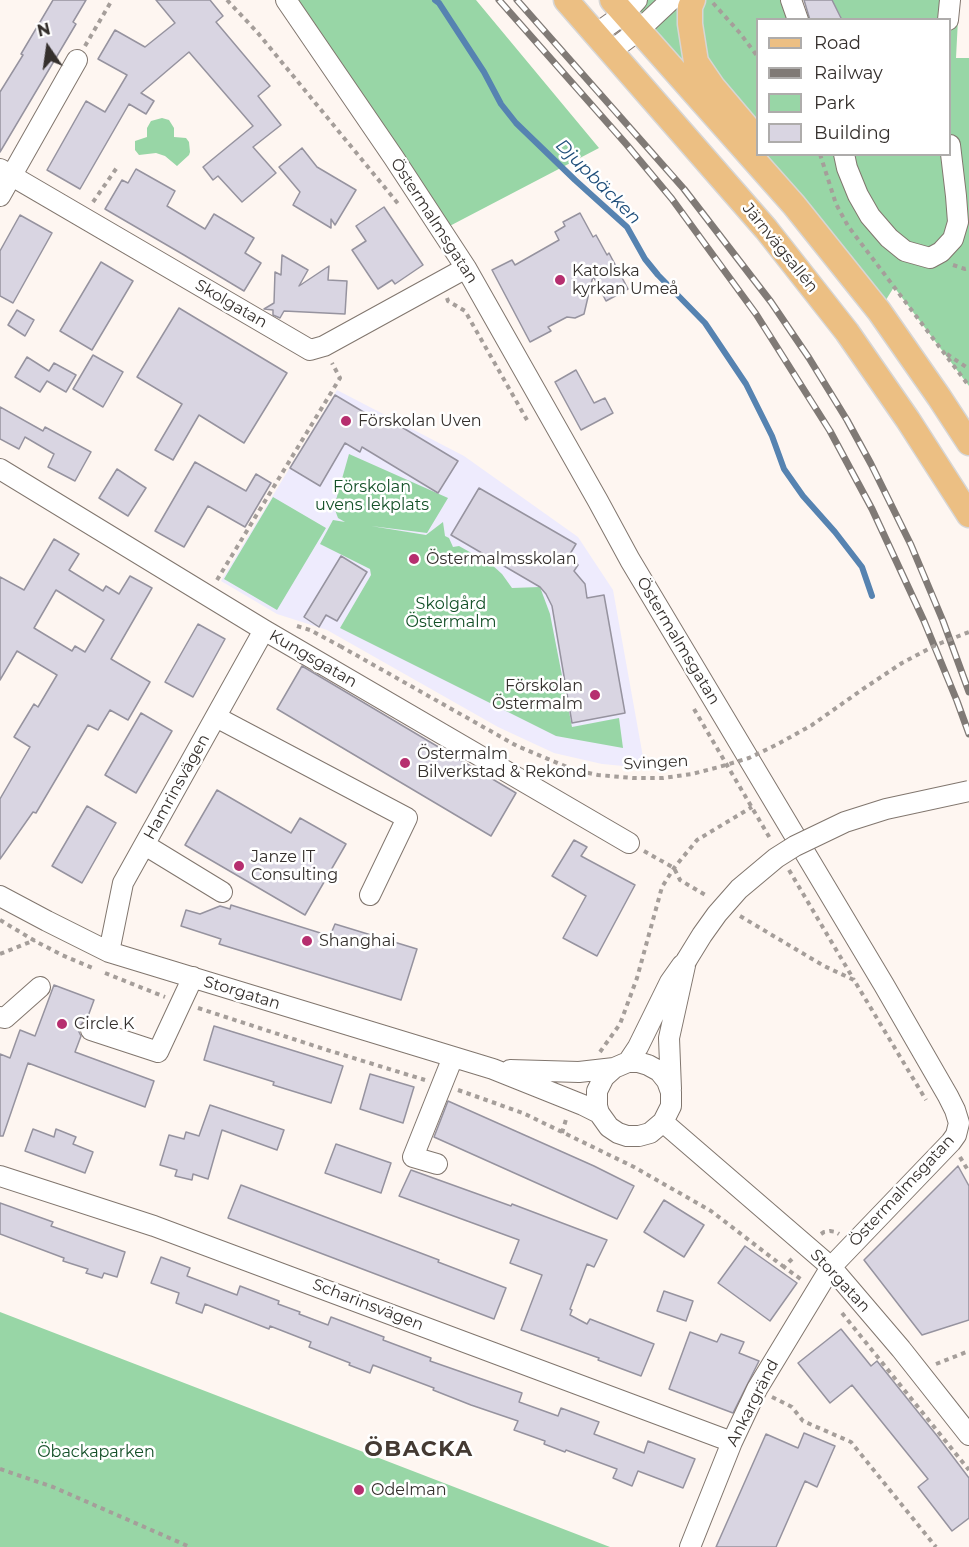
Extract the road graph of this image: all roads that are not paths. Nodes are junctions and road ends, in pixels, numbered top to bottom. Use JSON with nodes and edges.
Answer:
{"nodes":[{"id":1,"x":286,"y":0,"type":"edge"},
{"id":2,"x":566,"y":0,"type":"edge"},
{"id":3,"x":671,"y":0,"type":"edge"},
{"id":4,"x":693,"y":0,"type":"edge"},
{"id":5,"x":791,"y":0,"type":"edge"},
{"id":6,"x":950,"y":0,"type":"edge"},
{"id":7,"x":628,"y":11,"type":"edge"},
{"id":8,"x":797,"y":18,"type":"edge"},
{"id":9,"x":948,"y":18,"type":"edge"},
{"id":10,"x":603,"y":42,"type":"junction"},
{"id":11,"x":77,"y":60,"type":"road end"},
{"id":12,"x":756,"y":139,"type":"edge"},
{"id":13,"x":951,"y":154,"type":"edge"},
{"id":14,"x":766,"y":156,"type":"edge"},
{"id":15,"x":844,"y":156,"type":"edge"},
{"id":16,"x":6,"y":172,"type":"edge"},
{"id":17,"x":0,"y":196,"type":"edge"},
{"id":18,"x":794,"y":205,"type":"junction"},
{"id":19,"x":466,"y":268,"type":"junction"},
{"id":20,"x":969,"y":443,"type":"edge"},
{"id":21,"x":0,"y":470,"type":"edge"},
{"id":22,"x":969,"y":515,"type":"edge"},
{"id":23,"x":264,"y":630,"type":"junction"},
{"id":24,"x":216,"y":717,"type":"junction"},
{"id":25,"x":969,"y":791,"type":"edge"},
{"id":26,"x":629,"y":843,"type":"road end"},
{"id":27,"x":145,"y":845,"type":"junction"},
{"id":28,"x":222,"y":892,"type":"dead end"},
{"id":29,"x":370,"y":895,"type":"dead end"},
{"id":30,"x":0,"y":896,"type":"edge"},
{"id":31,"x":109,"y":952,"type":"junction"},
{"id":32,"x":686,"y":961,"type":"junction"},
{"id":33,"x":193,"y":977,"type":"junction"},
{"id":34,"x":40,"y":987,"type":"dead end"},
{"id":35,"x":0,"y":1017,"type":"edge"},
{"id":36,"x":91,"y":1030,"type":"dead end"},
{"id":37,"x":453,"y":1057,"type":"junction"},
{"id":38,"x":627,"y":1059,"type":"junction"},
{"id":39,"x":493,"y":1069,"type":"junction"},
{"id":40,"x":671,"y":1092,"type":"junction"},
{"id":41,"x":599,"y":1113,"type":"junction"},
{"id":42,"x":663,"y":1122,"type":"junction"},
{"id":43,"x":437,"y":1164,"type":"dead end"},
{"id":44,"x":0,"y":1176,"type":"edge"},
{"id":45,"x":831,"y":1267,"type":"junction"},
{"id":46,"x":969,"y":1435,"type":"edge"},
{"id":47,"x":732,"y":1442,"type":"junction"},
{"id":48,"x":690,"y":1547,"type":"edge"}],
"edges":[{"from":1,"to":19,"type":"street","name":"Östermalmsgatan"},
{"from":2,"to":10,"type":"main road","name":"Järnvägsallén"},
{"from":3,"to":7,"type":"street"},
{"from":4,"to":12,"type":"main road"},
{"from":5,"to":8,"type":"street"},
{"from":6,"to":9,"type":"street"},
{"from":7,"to":10,"type":"street"},
{"from":7,"to":18,"type":"main road"},
{"from":10,"to":22,"type":"main road","name":"Järnvägsallén"},
{"from":11,"to":16,"type":"street"},
{"from":13,"to":15,"type":"street"},
{"from":14,"to":18,"type":"main road"},
{"from":16,"to":17,"type":"street"},
{"from":16,"to":19,"type":"street","name":"Skolgatan"},
{"from":18,"to":20,"type":"main road"},
{"from":19,"to":45,"type":"street","name":"Östermalmsgatan"},
{"from":21,"to":23,"type":"street","name":"Kungsgatan"},
{"from":23,"to":24,"type":"street","name":"Hamrinsvägen"},
{"from":23,"to":26,"type":"street","name":"Kungsgatan"},
{"from":24,"to":27,"type":"street","name":"Hamrinsvägen"},
{"from":24,"to":29,"type":"street"},
{"from":25,"to":32,"type":"street","bridge":true},
{"from":27,"to":28,"type":"street"},
{"from":27,"to":31,"type":"street","name":"Hamrinsvägen"},
{"from":30,"to":31,"type":"street","name":"Storgatan"},
{"from":31,"to":33,"type":"street","name":"Storgatan"},
{"from":32,"to":38,"type":"street"},
{"from":32,"to":40,"type":"street"},
{"from":33,"to":36,"type":"street"},
{"from":33,"to":37,"type":"street","name":"Storgatan"},
{"from":34,"to":35,"type":"street"},
{"from":37,"to":39,"type":"street","name":"Storgatan"},
{"from":37,"to":43,"type":"street"},
{"from":38,"to":39,"type":"street","name":"Storgatan"},
{"from":38,"to":40,"type":"street","name":"Storgatan"},
{"from":38,"to":41,"type":"street"},
{"from":39,"to":41,"type":"street","name":"Storgatan"},
{"from":40,"to":42,"type":"street"},
{"from":41,"to":42,"type":"street","name":"Storgatan"},
{"from":42,"to":45,"type":"street","name":"Storgatan"},
{"from":44,"to":47,"type":"street","name":"Scharinsvägen"},
{"from":45,"to":46,"type":"street","name":"Storgatan"},
{"from":45,"to":47,"type":"street","name":"Ankargränd"},
{"from":47,"to":48,"type":"street","name":"Ankargränd"}]}
